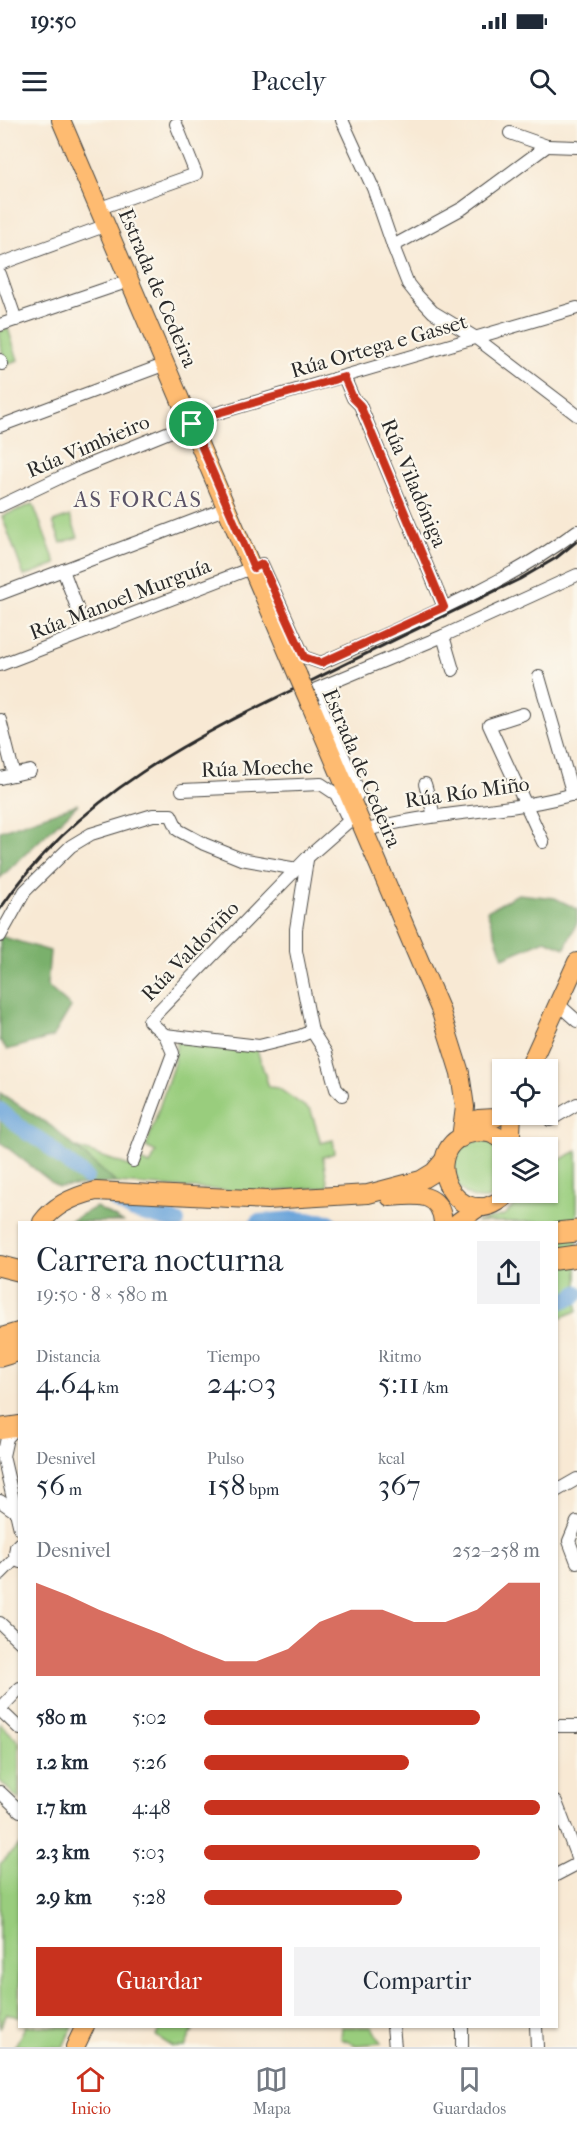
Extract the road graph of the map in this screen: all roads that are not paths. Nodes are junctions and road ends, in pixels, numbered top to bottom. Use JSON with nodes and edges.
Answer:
{"nodes":[{"id":1,"x":61,"y":120,"type":"edge"},
{"id":2,"x":342,"y":120,"type":"edge"},
{"id":3,"x":176,"y":124,"type":"dead end"},
{"id":4,"x":510,"y":133,"type":"dead end"},
{"id":5,"x":547,"y":146,"type":"junction"},
{"id":6,"x":577,"y":147,"type":"edge"},
{"id":7,"x":100,"y":208,"type":"junction"},
{"id":8,"x":107,"y":225,"type":"junction"},
{"id":9,"x":393,"y":246,"type":"junction"},
{"id":10,"x":0,"y":264,"type":"edge"},
{"id":11,"x":0,"y":274,"type":"edge"},
{"id":12,"x":129,"y":281,"type":"junction"},
{"id":13,"x":577,"y":308,"type":"edge"},
{"id":14,"x":16,"y":320,"type":"junction"},
{"id":15,"x":0,"y":325,"type":"edge"},
{"id":16,"x":476,"y":338,"type":"junction"},
{"id":17,"x":166,"y":364,"type":"junction"},
{"id":18,"x":344,"y":377,"type":"junction"},
{"id":19,"x":577,"y":415,"type":"edge"},
{"id":20,"x":192,"y":424,"type":"junction"},
{"id":21,"x":0,"y":426,"type":"edge"},
{"id":22,"x":0,"y":506,"type":"edge"},
{"id":23,"x":227,"y":507,"type":"junction"},
{"id":24,"x":577,"y":531,"type":"edge"},
{"id":25,"x":254,"y":568,"type":"junction"},
{"id":26,"x":63,"y":570,"type":"junction"},
{"id":27,"x":577,"y":575,"type":"edge"},
{"id":28,"x":0,"y":594,"type":"edge"},
{"id":29,"x":444,"y":607,"type":"junction"},
{"id":30,"x":86,"y":632,"type":"junction"},
{"id":31,"x":442,"y":636,"type":"junction"},
{"id":32,"x":0,"y":665,"type":"edge"},
{"id":33,"x":453,"y":670,"type":"dead end"},
{"id":34,"x":538,"y":677,"type":"dead end"},
{"id":35,"x":523,"y":714,"type":"dead end"},
{"id":36,"x":0,"y":720,"type":"edge"},
{"id":37,"x":30,"y":771,"type":"dead end"},
{"id":38,"x":14,"y":775,"type":"junction"},
{"id":39,"x":0,"y":778,"type":"edge"},
{"id":40,"x":425,"y":784,"type":"dead end"},
{"id":41,"x":182,"y":790,"type":"dead end"},
{"id":42,"x":575,"y":794,"type":"edge"},
{"id":43,"x":527,"y":804,"type":"junction"},
{"id":44,"x":434,"y":815,"type":"junction"},
{"id":45,"x":356,"y":818,"type":"junction"},
{"id":46,"x":543,"y":842,"type":"dead end"},
{"id":47,"x":308,"y":857,"type":"junction"},
{"id":48,"x":297,"y":869,"type":"junction"},
{"id":49,"x":0,"y":936,"type":"edge"},
{"id":50,"x":577,"y":962,"type":"edge"},
{"id":51,"x":557,"y":1004,"type":"junction"},
{"id":52,"x":577,"y":1021,"type":"edge"},
{"id":53,"x":312,"y":1031,"type":"junction"},
{"id":54,"x":165,"y":1035,"type":"junction"},
{"id":55,"x":533,"y":1059,"type":"edge"},
{"id":56,"x":342,"y":1095,"type":"dead end"},
{"id":57,"x":577,"y":1104,"type":"edge"},
{"id":58,"x":558,"y":1115,"type":"edge"},
{"id":59,"x":480,"y":1124,"type":"junction"},
{"id":60,"x":493,"y":1125,"type":"edge"},
{"id":61,"x":500,"y":1137,"type":"edge"},
{"id":62,"x":461,"y":1138,"type":"junction"},
{"id":63,"x":444,"y":1160,"type":"junction"},
{"id":64,"x":133,"y":1161,"type":"dead end"},
{"id":65,"x":394,"y":1188,"type":"junction"},
{"id":66,"x":450,"y":1192,"type":"junction"},
{"id":67,"x":368,"y":1194,"type":"junction"},
{"id":68,"x":497,"y":1203,"type":"edge"},
{"id":69,"x":480,"y":1207,"type":"junction"},
{"id":70,"x":43,"y":1221,"type":"edge"},
{"id":71,"x":443,"y":1221,"type":"edge"},
{"id":72,"x":451,"y":1221,"type":"edge"},
{"id":73,"x":459,"y":1221,"type":"edge"},
{"id":74,"x":577,"y":1231,"type":"edge"},
{"id":75,"x":558,"y":1233,"type":"edge"},
{"id":76,"x":577,"y":1251,"type":"edge"},
{"id":77,"x":558,"y":1253,"type":"edge"},
{"id":78,"x":577,"y":1256,"type":"edge"},
{"id":79,"x":558,"y":1259,"type":"edge"},
{"id":80,"x":18,"y":1334,"type":"edge"},
{"id":81,"x":0,"y":1339,"type":"edge"},
{"id":82,"x":18,"y":1351,"type":"edge"},
{"id":83,"x":0,"y":1356,"type":"edge"},
{"id":84,"x":12,"y":1428,"type":"edge"},
{"id":85,"x":2,"y":1454,"type":"edge"},
{"id":86,"x":577,"y":1479,"type":"edge"},
{"id":87,"x":3,"y":1485,"type":"edge"},
{"id":88,"x":558,"y":1490,"type":"edge"},
{"id":89,"x":0,"y":1502,"type":"edge"},
{"id":90,"x":16,"y":1512,"type":"junction"},
{"id":91,"x":18,"y":1521,"type":"edge"},
{"id":92,"x":577,"y":1522,"type":"edge"},
{"id":93,"x":18,"y":1546,"type":"edge"},
{"id":94,"x":18,"y":1560,"type":"edge"},
{"id":95,"x":577,"y":1562,"type":"edge"},
{"id":96,"x":0,"y":1574,"type":"edge"},
{"id":97,"x":0,"y":1623,"type":"edge"},
{"id":98,"x":18,"y":1640,"type":"edge"},
{"id":99,"x":18,"y":1690,"type":"edge"},
{"id":100,"x":0,"y":1709,"type":"edge"},
{"id":101,"x":558,"y":1726,"type":"edge"},
{"id":102,"x":577,"y":1726,"type":"edge"},
{"id":103,"x":18,"y":1727,"type":"edge"},
{"id":104,"x":0,"y":1792,"type":"edge"},
{"id":105,"x":558,"y":1807,"type":"edge"},
{"id":106,"x":18,"y":1808,"type":"edge"},
{"id":107,"x":577,"y":1857,"type":"edge"},
{"id":108,"x":577,"y":1864,"type":"edge"},
{"id":109,"x":558,"y":1874,"type":"edge"},
{"id":110,"x":84,"y":2028,"type":"edge"},
{"id":111,"x":393,"y":2028,"type":"edge"},
{"id":112,"x":462,"y":2028,"type":"edge"},
{"id":113,"x":536,"y":2028,"type":"edge"},
{"id":114,"x":75,"y":2047,"type":"edge"},
{"id":115,"x":395,"y":2047,"type":"edge"},
{"id":116,"x":462,"y":2047,"type":"edge"},
{"id":117,"x":537,"y":2047,"type":"edge"}],
"edges":[{"from":1,"to":7,"type":"main road","name":"Estrada de Cedeira"},
{"from":2,"to":9,"type":"street"},
{"from":3,"to":7,"type":"street"},
{"from":4,"to":5,"type":"street"},
{"from":5,"to":6,"type":"street"},
{"from":5,"to":9,"type":"street"},
{"from":7,"to":8,"type":"main road","name":"Estrada de Cedeira"},
{"from":8,"to":10,"type":"street"},
{"from":8,"to":12,"type":"main road","name":"Estrada de Cedeira"},
{"from":9,"to":16,"type":"street"},
{"from":11,"to":14,"type":"street"},
{"from":12,"to":14,"type":"street"},
{"from":12,"to":17,"type":"main road","name":"Estrada de Cedeira"},
{"from":13,"to":16,"type":"street","name":"Rúa Ortega e Gasset"},
{"from":14,"to":15,"type":"street"},
{"from":16,"to":18,"type":"street","name":"Rúa Ortega e Gasset"},
{"from":16,"to":19,"type":"street"},
{"from":17,"to":20,"type":"main road","name":"Estrada de Cedeira"},
{"from":17,"to":21,"type":"street"},
{"from":18,"to":20,"type":"street","name":"Rúa Ortega e Gasset"},
{"from":18,"to":29,"type":"street","name":"Rúa Viladóniga"},
{"from":20,"to":22,"type":"street","name":"Rúa Vimbieiro"},
{"from":20,"to":23,"type":"main road","name":"Estrada de Cedeira"},
{"from":23,"to":25,"type":"main road","name":"Estrada de Cedeira"},
{"from":23,"to":26,"type":"street"},
{"from":24,"to":29,"type":"street"},
{"from":25,"to":29,"type":"street"},
{"from":25,"to":30,"type":"street","name":"Rúa Manoel Murguía"},
{"from":25,"to":45,"type":"main road","name":"Estrada de Cedeira","bridge":true},
{"from":26,"to":28,"type":"street"},
{"from":26,"to":30,"type":"street"},
{"from":27,"to":31,"type":"street"},
{"from":30,"to":32,"type":"street","name":"Rúa Manoel Murguía"},
{"from":31,"to":33,"type":"street"},
{"from":31,"to":45,"type":"street"},
{"from":34,"to":42,"type":"street"},
{"from":35,"to":43,"type":"street"},
{"from":36,"to":38,"type":"street"},
{"from":37,"to":38,"type":"street"},
{"from":38,"to":39,"type":"street"},
{"from":40,"to":44,"type":"street"},
{"from":41,"to":45,"type":"street","name":"Rúa Moeche"},
{"from":42,"to":43,"type":"street","name":"Rúa Río Miño"},
{"from":43,"to":44,"type":"street","name":"Rúa Río Miño"},
{"from":43,"to":46,"type":"street"},
{"from":44,"to":45,"type":"street","name":"Rúa Río Miño"},
{"from":45,"to":47,"type":"street","name":"Rúa Valdoviño"},
{"from":45,"to":59,"type":"main road","name":"Estrada de Cedeira"},
{"from":47,"to":48,"type":"street","name":"Rúa Valdoviño"},
{"from":47,"to":53,"type":"street"},
{"from":48,"to":49,"type":"street"},
{"from":48,"to":54,"type":"street","name":"Rúa Valdoviño"},
{"from":50,"to":51,"type":"main road"},
{"from":51,"to":52,"type":"street"},
{"from":51,"to":55,"type":"main road"},
{"from":53,"to":54,"type":"street","name":"Rúa Valdoviño"},
{"from":53,"to":56,"type":"street"},
{"from":54,"to":64,"type":"street"},
{"from":57,"to":58,"type":"street"},
{"from":59,"to":60,"type":"main road"},
{"from":59,"to":61,"type":"main road"},
{"from":59,"to":62,"type":"main road"},
{"from":59,"to":62,"type":"main road","name":"Estrada de Cedeira"},
{"from":62,"to":63,"type":"main road"},
{"from":63,"to":65,"type":"main road"},
{"from":63,"to":66,"type":"main road"},
{"from":65,"to":66,"type":"main road"},
{"from":65,"to":67,"type":"main road"},
{"from":66,"to":69,"type":"main road"},
{"from":66,"to":72,"type":"main road"},
{"from":67,"to":70,"type":"main road"},
{"from":67,"to":71,"type":"main road"},
{"from":68,"to":69,"type":"main road"},
{"from":69,"to":73,"type":"main road"},
{"from":74,"to":75,"type":"highway"},
{"from":76,"to":77,"type":"highway"},
{"from":78,"to":79,"type":"highway"},
{"from":80,"to":81,"type":"highway"},
{"from":82,"to":83,"type":"highway"},
{"from":84,"to":85,"type":"street"},
{"from":85,"to":87,"type":"street"},
{"from":86,"to":88,"type":"street"},
{"from":87,"to":90,"type":"street"},
{"from":89,"to":90,"type":"street"},
{"from":90,"to":91,"type":"street"},
{"from":92,"to":95,"type":"street"},
{"from":93,"to":94,"type":"street"},
{"from":94,"to":96,"type":"street"},
{"from":97,"to":98,"type":"street"},
{"from":99,"to":100,"type":"street"},
{"from":100,"to":103,"type":"street"},
{"from":101,"to":102,"type":"street"},
{"from":104,"to":106,"type":"street"},
{"from":105,"to":107,"type":"street"},
{"from":108,"to":109,"type":"street"},
{"from":110,"to":114,"type":"main road"},
{"from":111,"to":115,"type":"street"},
{"from":112,"to":116,"type":"street"},
{"from":113,"to":117,"type":"street"}]}
